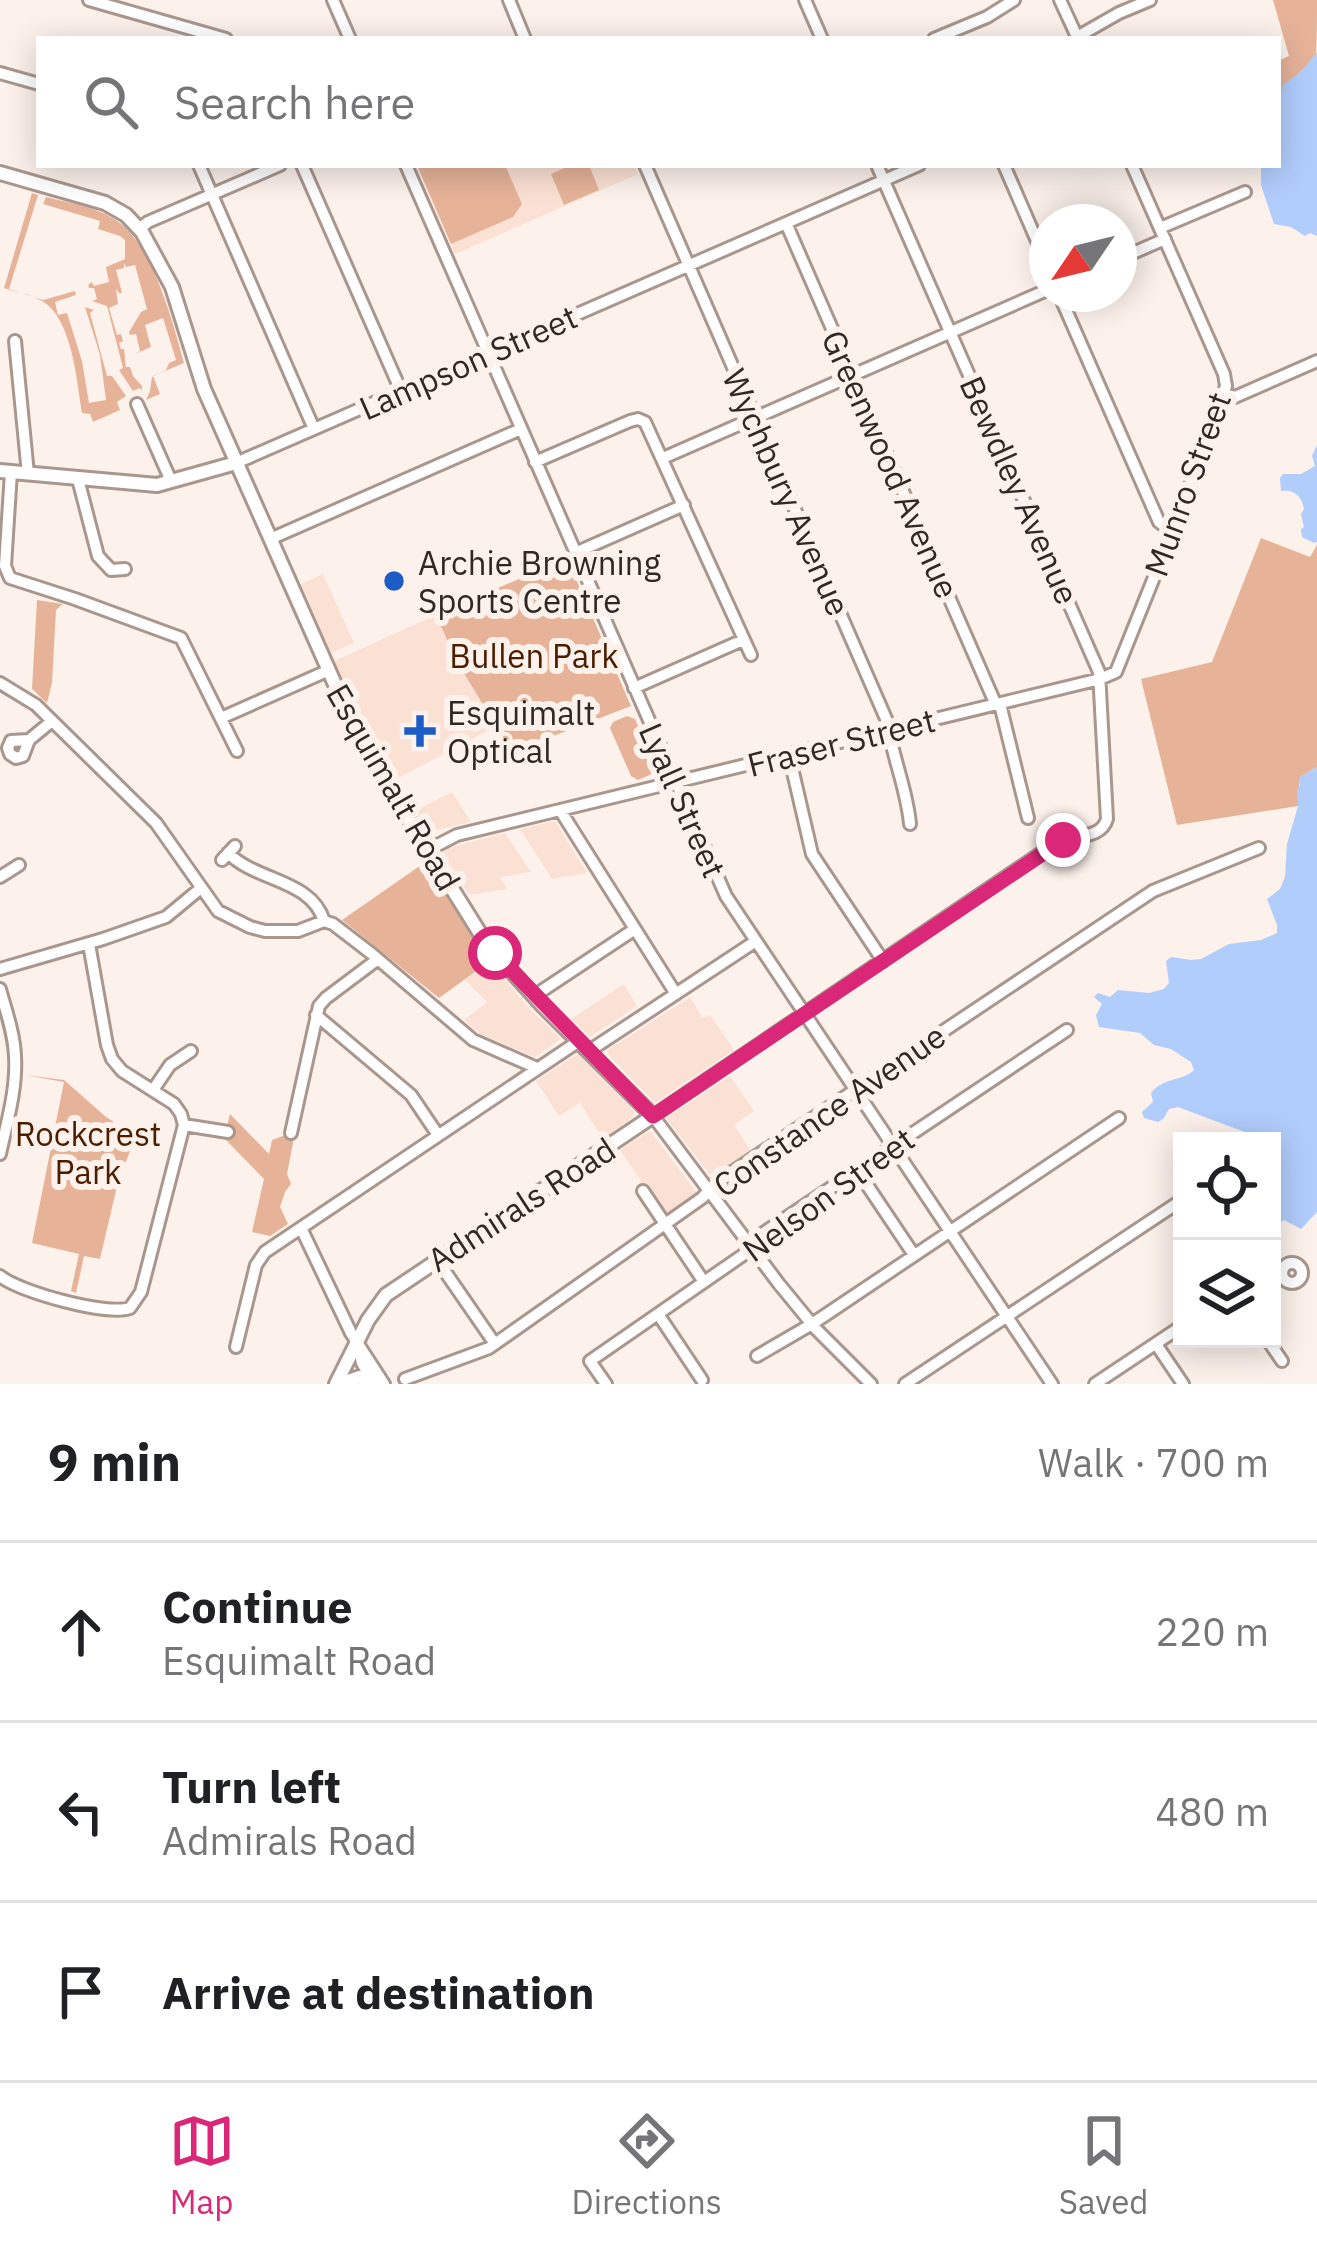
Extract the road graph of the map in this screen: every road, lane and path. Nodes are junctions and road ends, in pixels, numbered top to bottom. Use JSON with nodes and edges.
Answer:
{"nodes":[{"id":1,"x":89,"y":0,"type":"edge"},
{"id":2,"x":334,"y":0,"type":"edge"},
{"id":3,"x":508,"y":0,"type":"edge"},
{"id":4,"x":805,"y":0,"type":"edge"},
{"id":5,"x":1014,"y":0,"type":"edge"},
{"id":6,"x":1060,"y":0,"type":"edge"},
{"id":7,"x":1150,"y":0,"type":"edge"},
{"id":8,"x":215,"y":36,"type":"edge"},
{"id":9,"x":349,"y":36,"type":"edge"},
{"id":10,"x":524,"y":36,"type":"edge"},
{"id":11,"x":821,"y":36,"type":"edge"},
{"id":12,"x":941,"y":36,"type":"edge"},
{"id":13,"x":1076,"y":36,"type":"edge"},
{"id":14,"x":1081,"y":36,"type":"edge"},
{"id":15,"x":0,"y":73,"type":"edge"},
{"id":16,"x":36,"y":83,"type":"edge"},
{"id":17,"x":200,"y":168,"type":"edge"},
{"id":18,"x":273,"y":168,"type":"edge"},
{"id":19,"x":303,"y":168,"type":"edge"},
{"id":20,"x":407,"y":168,"type":"edge"},
{"id":21,"x":645,"y":168,"type":"edge"},
{"id":22,"x":878,"y":168,"type":"edge"},
{"id":23,"x":912,"y":168,"type":"edge"},
{"id":24,"x":1005,"y":168,"type":"edge"},
{"id":25,"x":1133,"y":168,"type":"edge"},
{"id":26,"x":0,"y":173,"type":"edge"},
{"id":27,"x":884,"y":180,"type":"junction"},
{"id":28,"x":1245,"y":192,"type":"dead end"},
{"id":29,"x":212,"y":195,"type":"junction"},
{"id":30,"x":786,"y":223,"type":"junction"},
{"id":31,"x":1029,"y":223,"type":"edge"},
{"id":32,"x":140,"y":229,"type":"junction"},
{"id":33,"x":1162,"y":234,"type":"junction"},
{"id":34,"x":1137,"y":249,"type":"edge"},
{"id":35,"x":688,"y":266,"type":"junction"},
{"id":36,"x":1029,"y":298,"type":"edge"},
{"id":37,"x":1067,"y":312,"type":"edge"},
{"id":38,"x":950,"y":332,"type":"junction"},
{"id":39,"x":15,"y":341,"type":"dead end"},
{"id":40,"x":488,"y":353,"type":"junction"},
{"id":41,"x":1317,"y":362,"type":"edge"},
{"id":42,"x":853,"y":375,"type":"junction"},
{"id":43,"x":401,"y":391,"type":"junction"},
{"id":44,"x":1226,"y":394,"type":"junction"},
{"id":45,"x":137,"y":404,"type":"dead end"},
{"id":46,"x":755,"y":418,"type":"junction"},
{"id":47,"x":314,"y":429,"type":"junction"},
{"id":48,"x":521,"y":429,"type":"junction"},
{"id":49,"x":663,"y":458,"type":"junction"},
{"id":50,"x":535,"y":462,"type":"junction"},
{"id":51,"x":236,"y":463,"type":"junction"},
{"id":52,"x":6,"y":472,"type":"edge"},
{"id":53,"x":28,"y":474,"type":"junction"},
{"id":54,"x":78,"y":479,"type":"junction"},
{"id":55,"x":171,"y":482,"type":"junction"},
{"id":56,"x":684,"y":506,"type":"junction"},
{"id":57,"x":1172,"y":532,"type":"junction"},
{"id":58,"x":269,"y":539,"type":"junction"},
{"id":59,"x":575,"y":553,"type":"junction"},
{"id":60,"x":125,"y":569,"type":"dead end"},
{"id":61,"x":743,"y":640,"type":"junction"},
{"id":62,"x":751,"y":655,"type":"dead end"},
{"id":63,"x":327,"y":671,"type":"junction"},
{"id":64,"x":1116,"y":672,"type":"joint"},
{"id":65,"x":1100,"y":680,"type":"junction"},
{"id":66,"x":0,"y":683,"type":"edge"},
{"id":67,"x":634,"y":688,"type":"junction"},
{"id":68,"x":998,"y":704,"type":"junction"},
{"id":69,"x":221,"y":718,"type":"junction"},
{"id":70,"x":52,"y":721,"type":"junction"},
{"id":71,"x":889,"y":730,"type":"junction"},
{"id":72,"x":29,"y":740,"type":"dead end"},
{"id":73,"x":237,"y":751,"type":"dead end"},
{"id":74,"x":789,"y":755,"type":"junction"},
{"id":75,"x":675,"y":782,"type":"junction"},
{"id":76,"x":560,"y":810,"type":"junction"},
{"id":77,"x":1028,"y":818,"type":"dead end"},
{"id":78,"x":910,"y":824,"type":"dead end"},
{"id":79,"x":1105,"y":828,"type":"joint"},
{"id":80,"x":1258,"y":848,"type":"dead end"},
{"id":81,"x":428,"y":850,"type":"junction"},
{"id":82,"x":228,"y":853,"type":"dead end"},
{"id":83,"x":19,"y":865,"type":"dead end"},
{"id":84,"x":0,"y":877,"type":"edge"},
{"id":85,"x":200,"y":888,"type":"junction"},
{"id":86,"x":324,"y":921,"type":"junction"},
{"id":87,"x":635,"y":929,"type":"junction"},
{"id":88,"x":756,"y":941,"type":"junction"},
{"id":89,"x":89,"y":944,"type":"junction"},
{"id":90,"x":378,"y":959,"type":"junction"},
{"id":91,"x":884,"y":962,"type":"junction"},
{"id":92,"x":0,"y":969,"type":"edge"},
{"id":93,"x":0,"y":988,"type":"edge"},
{"id":94,"x":676,"y":994,"type":"junction"},
{"id":95,"x":534,"y":996,"type":"junction"},
{"id":96,"x":805,"y":1014,"type":"junction"},
{"id":97,"x":316,"y":1015,"type":"junction"},
{"id":98,"x":1067,"y":1030,"type":"dead end"},
{"id":99,"x":584,"y":1046,"type":"junction"},
{"id":100,"x":191,"y":1051,"type":"dead end"},
{"id":101,"x":537,"y":1068,"type":"junction"},
{"id":102,"x":153,"y":1090,"type":"junction"},
{"id":103,"x":855,"y":1090,"type":"junction"},
{"id":104,"x":653,"y":1116,"type":"junction"},
{"id":105,"x":1119,"y":1118,"type":"dead end"},
{"id":106,"x":184,"y":1126,"type":"junction"},
{"id":107,"x":228,"y":1132,"type":"dead end"},
{"id":108,"x":291,"y":1133,"type":"dead end"},
{"id":109,"x":438,"y":1135,"type":"junction"},
{"id":110,"x":893,"y":1146,"type":"junction"},
{"id":111,"x":0,"y":1154,"type":"edge"},
{"id":112,"x":857,"y":1170,"type":"junction"},
{"id":113,"x":643,"y":1191,"type":"dead end"},
{"id":114,"x":709,"y":1191,"type":"junction"},
{"id":115,"x":1173,"y":1206,"type":"edge"},
{"id":116,"x":665,"y":1225,"type":"junction"},
{"id":117,"x":301,"y":1228,"type":"junction"},
{"id":118,"x":950,"y":1231,"type":"junction"},
{"id":119,"x":750,"y":1246,"type":"junction"},
{"id":120,"x":914,"y":1255,"type":"junction"},
{"id":121,"x":437,"y":1260,"type":"junction"},
{"id":122,"x":2,"y":1281,"type":"edge"},
{"id":123,"x":704,"y":1282,"type":"junction"},
{"id":124,"x":658,"y":1314,"type":"junction"},
{"id":125,"x":1006,"y":1317,"type":"junction"},
{"id":126,"x":812,"y":1324,"type":"junction"},
{"id":127,"x":1173,"y":1332,"type":"edge"},
{"id":128,"x":357,"y":1341,"type":"junction"},
{"id":129,"x":495,"y":1344,"type":"junction"},
{"id":130,"x":1156,"y":1344,"type":"junction"},
{"id":131,"x":236,"y":1346,"type":"dead end"},
{"id":132,"x":1273,"y":1348,"type":"edge"},
{"id":133,"x":757,"y":1356,"type":"dead end"},
{"id":134,"x":1282,"y":1361,"type":"dead end"},
{"id":135,"x":405,"y":1379,"type":"dead end"},
{"id":136,"x":702,"y":1380,"type":"dead end"},
{"id":137,"x":338,"y":1384,"type":"edge"},
{"id":138,"x":373,"y":1384,"type":"edge"},
{"id":139,"x":384,"y":1384,"type":"edge"},
{"id":140,"x":606,"y":1384,"type":"edge"},
{"id":141,"x":871,"y":1384,"type":"edge"},
{"id":142,"x":905,"y":1384,"type":"edge"},
{"id":143,"x":1052,"y":1384,"type":"edge"},
{"id":144,"x":1095,"y":1384,"type":"edge"},
{"id":145,"x":1183,"y":1384,"type":"edge"}],
"edges":[{"from":1,"to":8,"type":"street"},
{"from":2,"to":9,"type":"street"},
{"from":3,"to":10,"type":"street"},
{"from":4,"to":11,"type":"street"},
{"from":5,"to":12,"type":"street"},
{"from":6,"to":13,"type":"street"},
{"from":7,"to":14,"type":"street"},
{"from":15,"to":16,"type":"street"},
{"from":17,"to":29,"type":"street"},
{"from":18,"to":29,"type":"street"},
{"from":19,"to":43,"type":"street"},
{"from":20,"to":40,"type":"street","name":"Lyall Street"},
{"from":21,"to":35,"type":"street","name":"Wychbury Avenue"},
{"from":22,"to":27,"type":"street","name":"Bewdley Avenue"},
{"from":23,"to":27,"type":"street","name":"Lampson Street"},
{"from":24,"to":31,"type":"street"},
{"from":25,"to":33,"type":"street","name":"Munro Street"},
{"from":26,"to":32,"type":"main road","name":"Esquimalt Road"},
{"from":27,"to":30,"type":"street","name":"Lampson Street"},
{"from":27,"to":38,"type":"street","name":"Bewdley Avenue"},
{"from":28,"to":33,"type":"street"},
{"from":29,"to":32,"type":"street"},
{"from":29,"to":47,"type":"street"},
{"from":30,"to":35,"type":"street","name":"Lampson Street"},
{"from":30,"to":42,"type":"street","name":"Greenwood Avenue"},
{"from":32,"to":51,"type":"main road","name":"Esquimalt Road"},
{"from":33,"to":34,"type":"street"},
{"from":33,"to":44,"type":"street","name":"Munro Street"},
{"from":35,"to":40,"type":"street","name":"Lampson Street"},
{"from":35,"to":46,"type":"street","name":"Wychbury Avenue"},
{"from":36,"to":38,"type":"street"},
{"from":37,"to":57,"type":"street"},
{"from":38,"to":42,"type":"street"},
{"from":38,"to":65,"type":"street","name":"Bewdley Avenue"},
{"from":39,"to":53,"type":"street"},
{"from":40,"to":43,"type":"street","name":"Lampson Street"},
{"from":40,"to":48,"type":"street","name":"Lyall Street"},
{"from":41,"to":44,"type":"street"},
{"from":42,"to":46,"type":"street"},
{"from":42,"to":68,"type":"street","name":"Greenwood Avenue"},
{"from":43,"to":47,"type":"street","name":"Lampson Street"},
{"from":44,"to":57,"type":"street","name":"Munro Street"},
{"from":45,"to":55,"type":"street"},
{"from":46,"to":49,"type":"street"},
{"from":46,"to":71,"type":"street","name":"Wychbury Avenue"},
{"from":47,"to":51,"type":"street","name":"Lampson Street"},
{"from":48,"to":50,"type":"street","name":"Lyall Street"},
{"from":48,"to":58,"type":"street"},
{"from":49,"to":50,"type":"street"},
{"from":49,"to":56,"type":"street"},
{"from":50,"to":59,"type":"street","name":"Lyall Street"},
{"from":51,"to":55,"type":"main road","name":"Lampson Street"},
{"from":51,"to":58,"type":"main road","name":"Esquimalt Road"},
{"from":52,"to":53,"type":"main road","name":"Lampson Street"},
{"from":52,"to":69,"type":"street"},
{"from":53,"to":54,"type":"main road","name":"Lampson Street"},
{"from":54,"to":55,"type":"main road","name":"Lampson Street"},
{"from":54,"to":60,"type":"street"},
{"from":56,"to":59,"type":"street"},
{"from":56,"to":61,"type":"street"},
{"from":57,"to":64,"type":"street","name":"Munro Street"},
{"from":58,"to":63,"type":"main road","name":"Esquimalt Road"},
{"from":59,"to":67,"type":"street","name":"Lyall Street"},
{"from":61,"to":62,"type":"street"},
{"from":61,"to":67,"type":"street"},
{"from":63,"to":69,"type":"street"},
{"from":63,"to":81,"type":"main road","name":"Esquimalt Road"},
{"from":64,"to":65,"type":"street","name":"Fraser Street"},
{"from":65,"to":68,"type":"street","name":"Fraser Street"},
{"from":65,"to":79,"type":"street","name":"Bewdley Avenue"},
{"from":66,"to":70,"type":"street"},
{"from":67,"to":75,"type":"street","name":"Lyall Street"},
{"from":68,"to":71,"type":"street","name":"Fraser Street"},
{"from":68,"to":77,"type":"street","name":"Greenwood Avenue"},
{"from":69,"to":73,"type":"street"},
{"from":70,"to":72,"type":"street"},
{"from":70,"to":85,"type":"street"},
{"from":71,"to":74,"type":"street","name":"Fraser Street"},
{"from":71,"to":78,"type":"street","name":"Wychbury Avenue"},
{"from":74,"to":75,"type":"street","name":"Fraser Street"},
{"from":74,"to":91,"type":"street"},
{"from":75,"to":76,"type":"street","name":"Fraser Street"},
{"from":75,"to":88,"type":"street","name":"Lyall Street"},
{"from":76,"to":81,"type":"street","name":"Fraser Street"},
{"from":76,"to":87,"type":"street"},
{"from":79,"to":91,"type":"street","name":"Admirals Road"},
{"from":80,"to":103,"type":"street","name":"Constance Avenue"},
{"from":81,"to":95,"type":"main road","name":"Esquimalt Road"},
{"from":82,"to":86,"type":"street"},
{"from":83,"to":84,"type":"street"},
{"from":85,"to":86,"type":"street"},
{"from":85,"to":89,"type":"street"},
{"from":86,"to":90,"type":"street"},
{"from":87,"to":94,"type":"street"},
{"from":87,"to":95,"type":"street"},
{"from":88,"to":94,"type":"street"},
{"from":88,"to":96,"type":"street","name":"Lyall Street"},
{"from":89,"to":92,"type":"street"},
{"from":89,"to":102,"type":"street"},
{"from":90,"to":97,"type":"street"},
{"from":90,"to":101,"type":"street"},
{"from":91,"to":96,"type":"street","name":"Admirals Road"},
{"from":93,"to":111,"type":"street"},
{"from":94,"to":99,"type":"street"},
{"from":95,"to":99,"type":"main road","name":"Esquimalt Road"},
{"from":96,"to":103,"type":"street","name":"Lyall Street"},
{"from":96,"to":104,"type":"street","name":"Admirals Road"},
{"from":97,"to":108,"type":"street"},
{"from":97,"to":109,"type":"street"},
{"from":98,"to":110,"type":"street","name":"Nelson Street"},
{"from":99,"to":101,"type":"street"},
{"from":99,"to":104,"type":"main road","name":"Esquimalt Road"},
{"from":100,"to":102,"type":"street"},
{"from":101,"to":109,"type":"street"},
{"from":102,"to":106,"type":"street"},
{"from":103,"to":110,"type":"street","name":"Lyall Street"},
{"from":103,"to":114,"type":"street","name":"Constance Avenue"},
{"from":104,"to":114,"type":"street","name":"Esquimalt Road"},
{"from":104,"to":121,"type":"main road","name":"Admirals Road"},
{"from":105,"to":118,"type":"street"},
{"from":106,"to":107,"type":"street"},
{"from":106,"to":122,"type":"street"},
{"from":109,"to":117,"type":"street"},
{"from":110,"to":112,"type":"street","name":"Nelson Street"},
{"from":110,"to":118,"type":"street","name":"Lyall Street"},
{"from":112,"to":119,"type":"street","name":"Nelson Street"},
{"from":112,"to":120,"type":"street"},
{"from":113,"to":116,"type":"street"},
{"from":114,"to":116,"type":"street","name":"Constance Avenue"},
{"from":114,"to":119,"type":"street","name":"Esquimalt Road"},
{"from":115,"to":125,"type":"street"},
{"from":116,"to":123,"type":"street"},
{"from":116,"to":129,"type":"street","name":"Constance Avenue"},
{"from":117,"to":128,"type":"street"},
{"from":117,"to":131,"type":"street"},
{"from":118,"to":120,"type":"street"},
{"from":118,"to":125,"type":"street","name":"Lyall Street"},
{"from":119,"to":123,"type":"street","name":"Nelson Street"},
{"from":119,"to":126,"type":"street","name":"Esquimalt Road"},
{"from":120,"to":126,"type":"street"},
{"from":121,"to":128,"type":"main road","name":"Admirals Road"},
{"from":121,"to":129,"type":"street"},
{"from":123,"to":124,"type":"street","name":"Nelson Street"},
{"from":124,"to":136,"type":"street"},
{"from":124,"to":140,"type":"street","name":"Nelson Street"},
{"from":125,"to":142,"type":"street"},
{"from":125,"to":143,"type":"street","name":"Lyall Street"},
{"from":126,"to":133,"type":"street"},
{"from":126,"to":141,"type":"street","name":"Esquimalt Road"},
{"from":127,"to":130,"type":"street"},
{"from":128,"to":137,"type":"main road","name":"Admirals Road"},
{"from":128,"to":138,"type":"street"},
{"from":128,"to":139,"type":"street"},
{"from":129,"to":135,"type":"street","name":"Constance Avenue"},
{"from":130,"to":144,"type":"street"},
{"from":130,"to":145,"type":"street"},
{"from":132,"to":134,"type":"street"},
{"from":137,"to":138,"type":"main road"}]}
